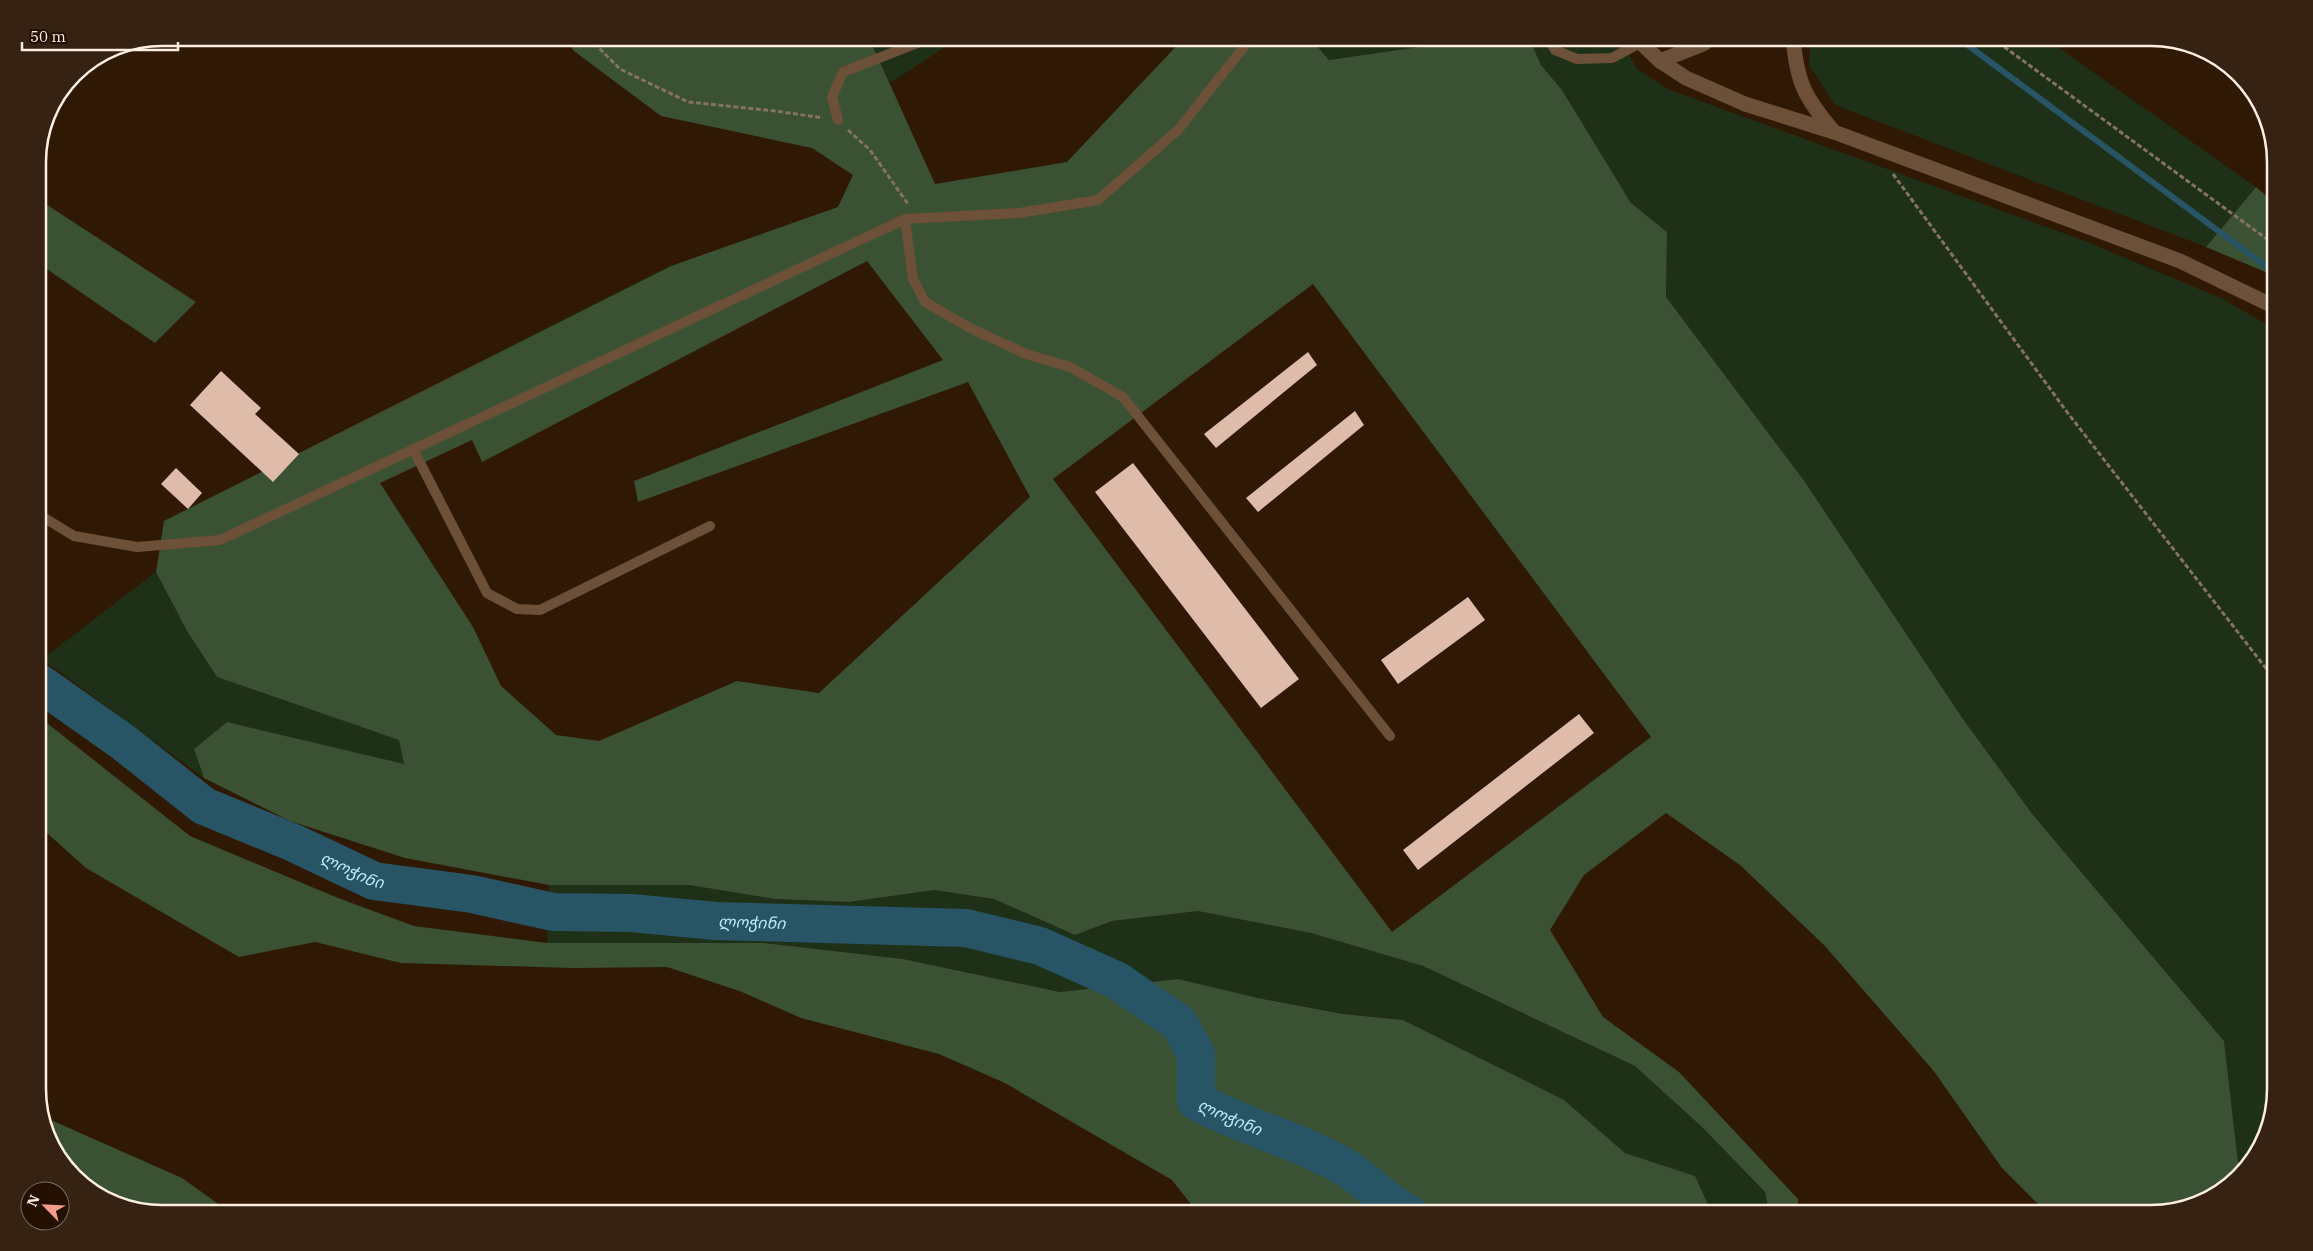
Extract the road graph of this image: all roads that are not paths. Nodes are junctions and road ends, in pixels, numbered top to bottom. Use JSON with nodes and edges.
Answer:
{"nodes":[{"id":1,"x":910,"y":46,"type":"edge"},
{"id":2,"x":1245,"y":46,"type":"edge"},
{"id":3,"x":1553,"y":46,"type":"edge"},
{"id":4,"x":1629,"y":46,"type":"edge"},
{"id":5,"x":1644,"y":46,"type":"edge"},
{"id":6,"x":1698,"y":46,"type":"edge"},
{"id":7,"x":1794,"y":46,"type":"edge"},
{"id":8,"x":1660,"y":62,"type":"junction"},
{"id":9,"x":838,"y":120,"type":"road end"},
{"id":10,"x":1834,"y":132,"type":"junction"},
{"id":11,"x":905,"y":219,"type":"junction"},
{"id":12,"x":2267,"y":303,"type":"edge"},
{"id":13,"x":413,"y":449,"type":"junction"},
{"id":14,"x":46,"y":519,"type":"edge"},
{"id":15,"x":710,"y":526,"type":"dead end"},
{"id":16,"x":1390,"y":736,"type":"dead end"}],
"edges":[{"from":1,"to":9,"type":"lane"},
{"from":2,"to":11,"type":"lane"},
{"from":3,"to":4,"type":"lane"},
{"from":5,"to":8,"type":"street"},
{"from":6,"to":8,"type":"street"},
{"from":7,"to":10,"type":"street"},
{"from":8,"to":10,"type":"street"},
{"from":10,"to":12,"type":"street"},
{"from":11,"to":13,"type":"lane"},
{"from":11,"to":16,"type":"lane"},
{"from":13,"to":14,"type":"lane"},
{"from":13,"to":15,"type":"lane"}]}
